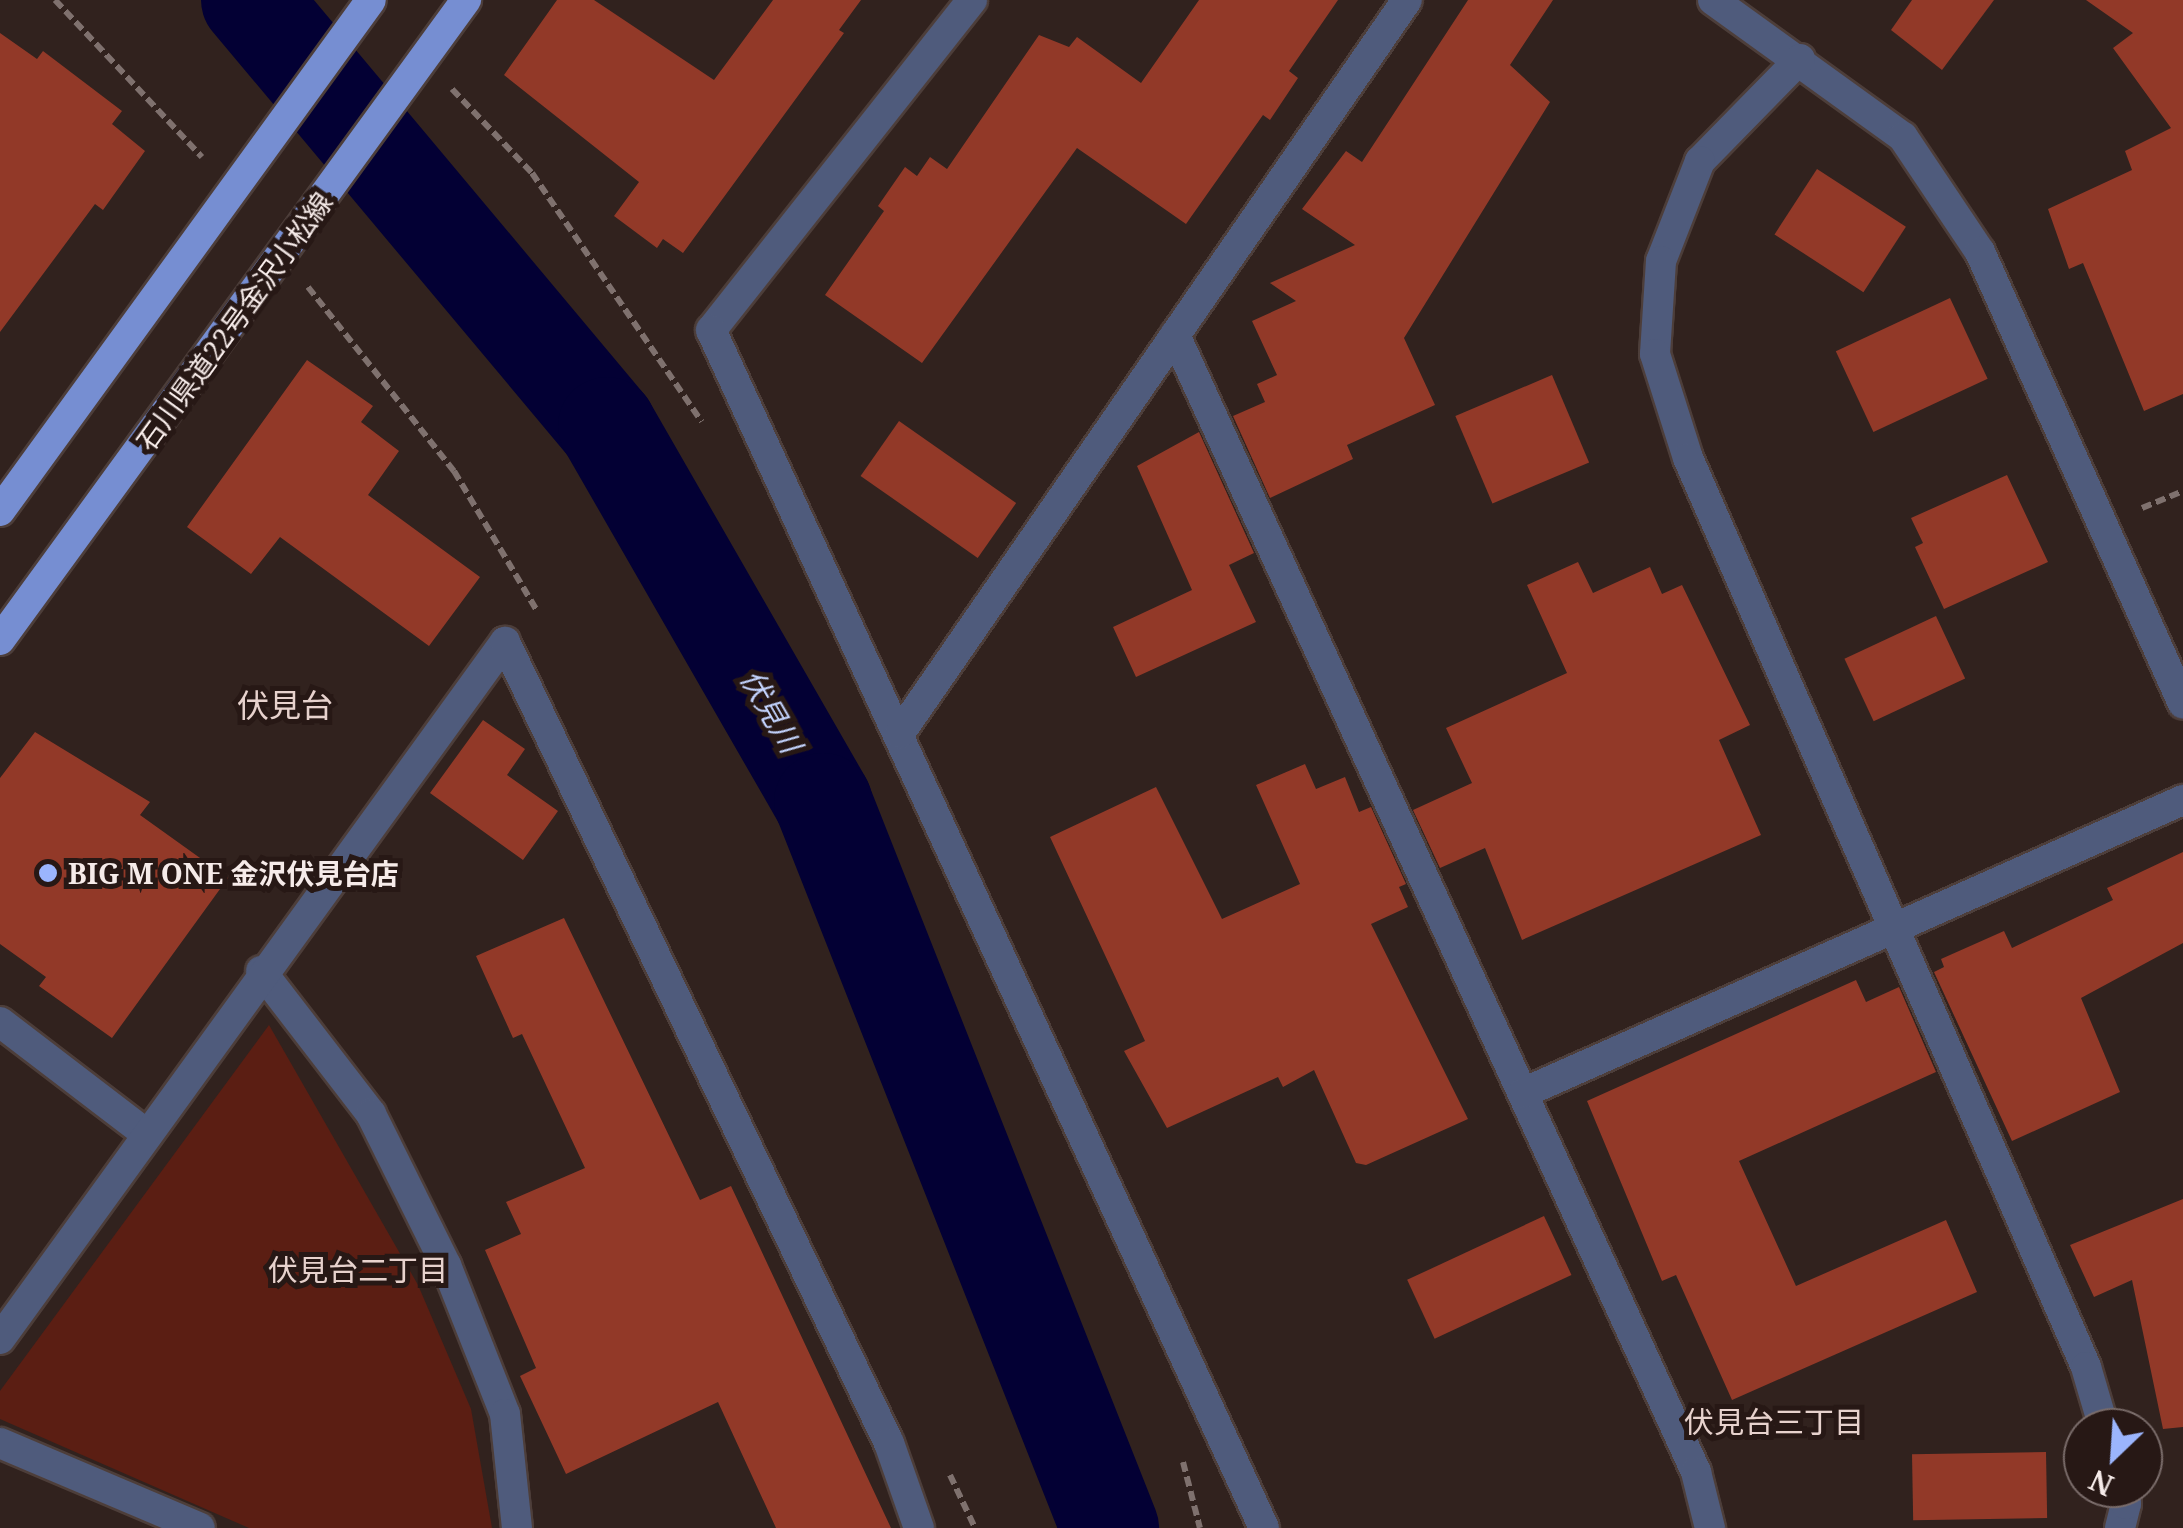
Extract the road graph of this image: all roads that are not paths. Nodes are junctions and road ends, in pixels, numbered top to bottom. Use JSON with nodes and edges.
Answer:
{"nodes":[{"id":1,"x":466,"y":0,"type":"edge"},
{"id":2,"x":972,"y":0,"type":"edge"},
{"id":3,"x":1407,"y":0,"type":"edge"},
{"id":4,"x":1713,"y":0,"type":"edge"},
{"id":5,"x":364,"y":10,"type":"edge"},
{"id":6,"x":1800,"y":59,"type":"junction"},
{"id":7,"x":1175,"y":335,"type":"junction"},
{"id":8,"x":0,"y":511,"type":"edge"},
{"id":9,"x":0,"y":640,"type":"edge"},
{"id":10,"x":2183,"y":704,"type":"edge"},
{"id":11,"x":900,"y":733,"type":"junction"},
{"id":12,"x":2183,"y":800,"type":"edge"},
{"id":13,"x":1896,"y":932,"type":"junction"},
{"id":14,"x":261,"y":972,"type":"junction"},
{"id":15,"x":0,"y":1022,"type":"edge"},
{"id":16,"x":1522,"y":1093,"type":"junction"},
{"id":17,"x":145,"y":1133,"type":"junction"},
{"id":18,"x":0,"y":1339,"type":"edge"},
{"id":19,"x":2098,"y":1408,"type":"edge"},
{"id":20,"x":0,"y":1443,"type":"edge"},
{"id":21,"x":200,"y":1528,"type":"edge"},
{"id":22,"x":517,"y":1528,"type":"edge"},
{"id":23,"x":920,"y":1528,"type":"edge"},
{"id":24,"x":1264,"y":1528,"type":"edge"},
{"id":25,"x":1710,"y":1528,"type":"edge"}],
"edges":[{"from":1,"to":9,"type":"main road","name":"石川県道22号金沢小松線"},
{"from":2,"to":11,"type":"street"},
{"from":3,"to":7,"type":"street"},
{"from":4,"to":6,"type":"street"},
{"from":5,"to":8,"type":"main road"},
{"from":6,"to":10,"type":"street"},
{"from":6,"to":13,"type":"street"},
{"from":7,"to":11,"type":"street"},
{"from":7,"to":16,"type":"street"},
{"from":11,"to":24,"type":"street"},
{"from":12,"to":13,"type":"street"},
{"from":13,"to":16,"type":"street"},
{"from":13,"to":19,"type":"street"},
{"from":14,"to":17,"type":"street"},
{"from":14,"to":22,"type":"street"},
{"from":14,"to":23,"type":"street"},
{"from":15,"to":17,"type":"street"},
{"from":16,"to":25,"type":"street"},
{"from":17,"to":18,"type":"street"},
{"from":20,"to":21,"type":"street"}]}
